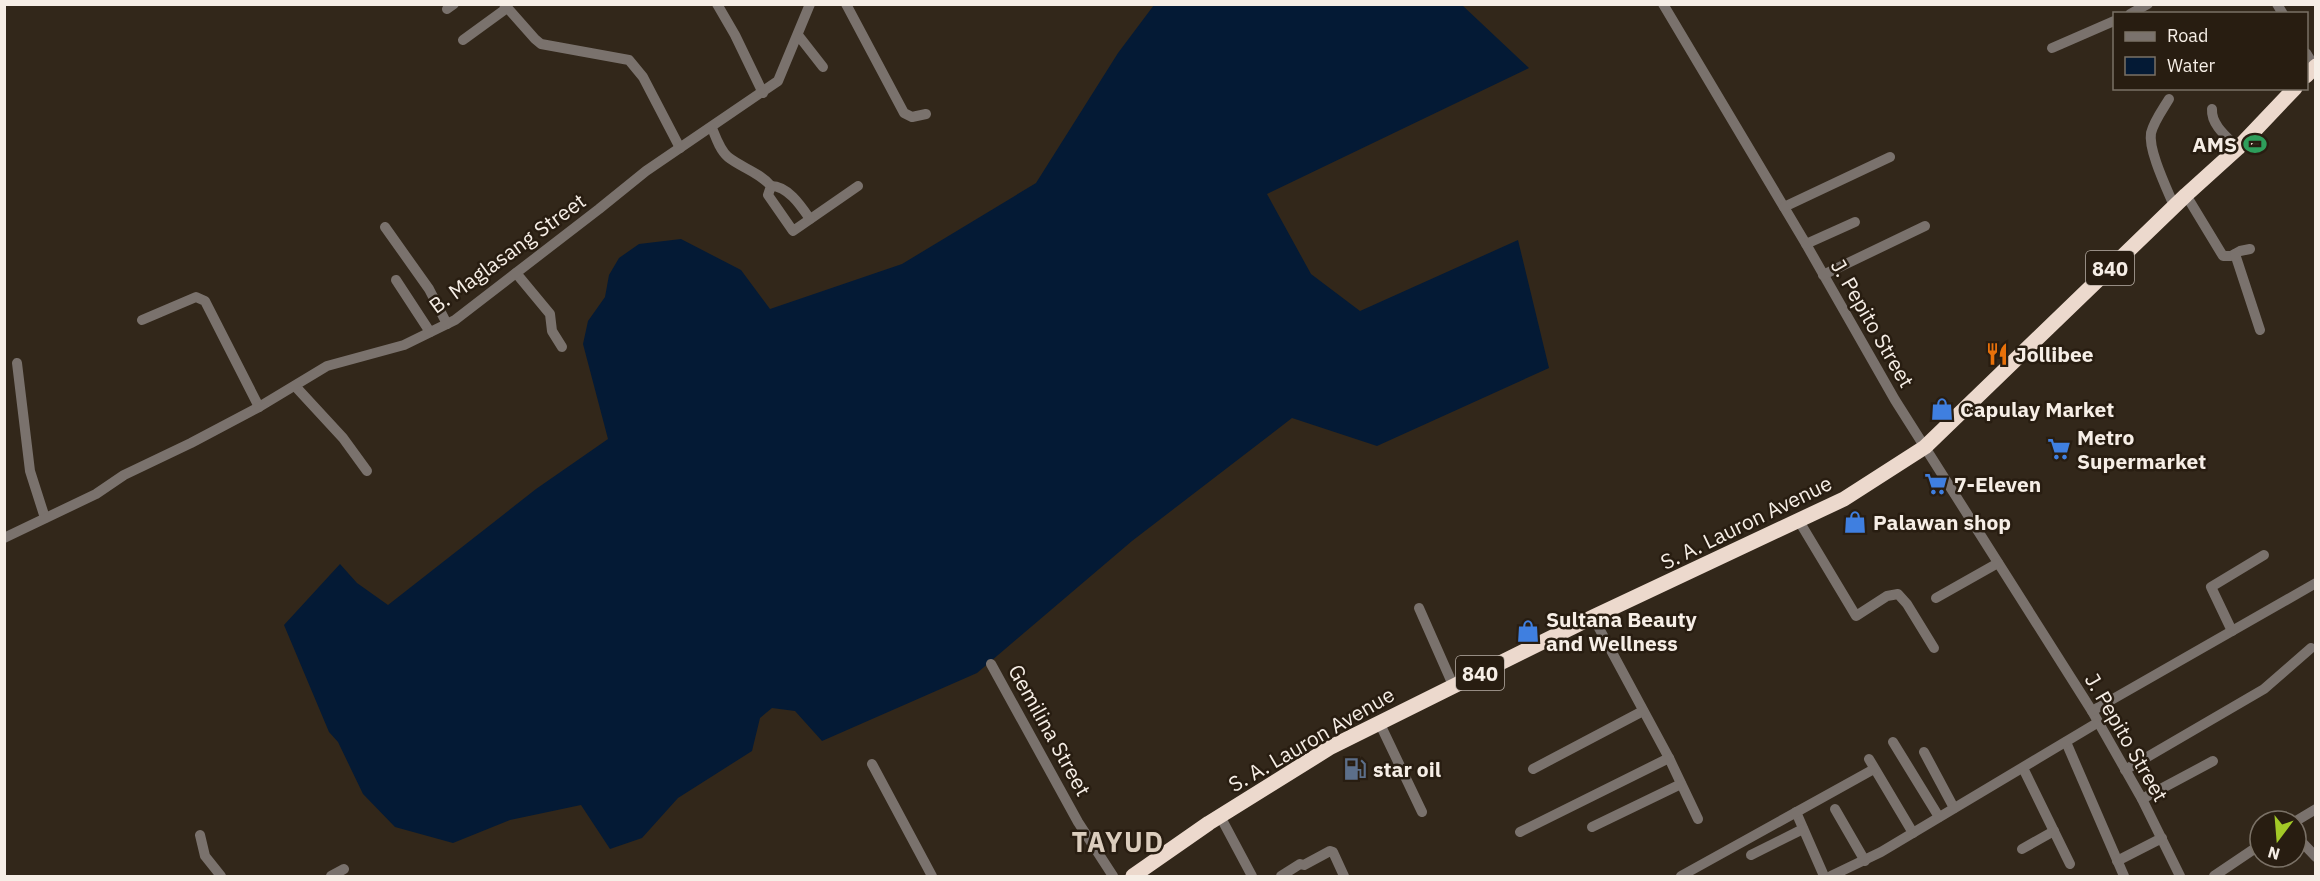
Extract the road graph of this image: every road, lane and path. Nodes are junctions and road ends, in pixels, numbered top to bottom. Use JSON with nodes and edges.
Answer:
{"nodes":[{"id":1,"x":717,"y":4,"type":"edge"},
{"id":2,"x":810,"y":4,"type":"edge"},
{"id":3,"x":846,"y":4,"type":"edge"},
{"id":4,"x":1663,"y":4,"type":"edge"},
{"id":5,"x":2148,"y":4,"type":"edge"},
{"id":6,"x":506,"y":6,"type":"edge"},
{"id":7,"x":2134,"y":12,"type":"edge"},
{"id":8,"x":2113,"y":22,"type":"edge"},
{"id":9,"x":798,"y":36,"type":"junction"},
{"id":10,"x":464,"y":40,"type":"dead end"},
{"id":11,"x":2052,"y":48,"type":"dead end"},
{"id":12,"x":823,"y":67,"type":"dead end"},
{"id":13,"x":2293,"y":90,"type":"edge"},
{"id":14,"x":763,"y":93,"type":"junction"},
{"id":15,"x":2169,"y":99,"type":"dead end"},
{"id":16,"x":2212,"y":109,"type":"dead end"},
{"id":17,"x":926,"y":114,"type":"dead end"},
{"id":18,"x":712,"y":128,"type":"junction"},
{"id":19,"x":680,"y":148,"type":"junction"},
{"id":20,"x":2238,"y":148,"type":"junction"},
{"id":21,"x":1890,"y":157,"type":"dead end"},
{"id":22,"x":771,"y":186,"type":"junction"},
{"id":23,"x":858,"y":186,"type":"dead end"},
{"id":24,"x":2186,"y":195,"type":"junction"},
{"id":25,"x":2174,"y":206,"type":"junction"},
{"id":26,"x":1784,"y":207,"type":"junction"},
{"id":27,"x":810,"y":219,"type":"junction"},
{"id":28,"x":1855,"y":222,"type":"dead end"},
{"id":29,"x":1925,"y":226,"type":"dead end"},
{"id":30,"x":385,"y":227,"type":"dead end"},
{"id":31,"x":1806,"y":244,"type":"junction"},
{"id":32,"x":2250,"y":249,"type":"dead end"},
{"id":33,"x":2235,"y":254,"type":"junction"},
{"id":34,"x":516,"y":273,"type":"junction"},
{"id":35,"x":1823,"y":275,"type":"junction"},
{"id":36,"x":396,"y":280,"type":"dead end"},
{"id":37,"x":142,"y":320,"type":"dead end"},
{"id":38,"x":447,"y":324,"type":"junction"},
{"id":39,"x":2260,"y":330,"type":"dead end"},
{"id":40,"x":430,"y":332,"type":"junction"},
{"id":41,"x":562,"y":347,"type":"dead end"},
{"id":42,"x":17,"y":363,"type":"dead end"},
{"id":43,"x":295,"y":386,"type":"junction"},
{"id":44,"x":259,"y":407,"type":"junction"},
{"id":45,"x":1925,"y":447,"type":"junction"},
{"id":46,"x":367,"y":471,"type":"dead end"},
{"id":47,"x":45,"y":518,"type":"junction"},
{"id":48,"x":1799,"y":521,"type":"junction"},
{"id":49,"x":4,"y":538,"type":"edge"},
{"id":50,"x":2264,"y":555,"type":"dead end"},
{"id":51,"x":1998,"y":563,"type":"junction"},
{"id":52,"x":2316,"y":583,"type":"edge"},
{"id":53,"x":1936,"y":597,"type":"dead end"},
{"id":54,"x":1419,"y":608,"type":"dead end"},
{"id":55,"x":1593,"y":617,"type":"junction"},
{"id":56,"x":2232,"y":631,"type":"junction"},
{"id":57,"x":1934,"y":648,"type":"dead end"},
{"id":58,"x":2311,"y":648,"type":"dead end"},
{"id":59,"x":991,"y":664,"type":"dead end"},
{"id":60,"x":1454,"y":685,"type":"junction"},
{"id":61,"x":1643,"y":711,"type":"junction"},
{"id":62,"x":2092,"y":711,"type":"junction"},
{"id":63,"x":1379,"y":723,"type":"junction"},
{"id":64,"x":2097,"y":723,"type":"junction"},
{"id":65,"x":1893,"y":742,"type":"dead end"},
{"id":66,"x":2066,"y":742,"type":"junction"},
{"id":67,"x":1924,"y":752,"type":"dead end"},
{"id":68,"x":1669,"y":758,"type":"junction"},
{"id":69,"x":2213,"y":761,"type":"dead end"},
{"id":70,"x":872,"y":764,"type":"dead end"},
{"id":71,"x":2023,"y":768,"type":"junction"},
{"id":72,"x":1533,"y":769,"type":"dead end"},
{"id":73,"x":2125,"y":770,"type":"junction"},
{"id":74,"x":1681,"y":784,"type":"junction"},
{"id":75,"x":2142,"y":799,"type":"junction"},
{"id":76,"x":1954,"y":808,"type":"junction"},
{"id":77,"x":1835,"y":809,"type":"dead end"},
{"id":78,"x":1422,"y":812,"type":"dead end"},
{"id":79,"x":1796,"y":812,"type":"junction"},
{"id":80,"x":1220,"y":816,"type":"junction"},
{"id":81,"x":1939,"y":817,"type":"junction"},
{"id":82,"x":1698,"y":819,"type":"dead end"},
{"id":83,"x":1592,"y":827,"type":"dead end"},
{"id":84,"x":1803,"y":829,"type":"junction"},
{"id":85,"x":2054,"y":831,"type":"junction"},
{"id":86,"x":1520,"y":832,"type":"dead end"},
{"id":87,"x":1913,"y":833,"type":"junction"},
{"id":88,"x":200,"y":835,"type":"dead end"},
{"id":89,"x":2162,"y":838,"type":"junction"},
{"id":90,"x":2022,"y":849,"type":"dead end"},
{"id":91,"x":2248,"y":853,"type":"edge"},
{"id":92,"x":1751,"y":855,"type":"dead end"},
{"id":93,"x":1865,"y":861,"type":"junction"},
{"id":94,"x":2117,"y":861,"type":"junction"},
{"id":95,"x":2070,"y":864,"type":"dead end"},
{"id":96,"x":344,"y":869,"type":"dead end"},
{"id":97,"x":219,"y":876,"type":"edge"},
{"id":98,"x":331,"y":876,"type":"edge"},
{"id":99,"x":932,"y":876,"type":"edge"},
{"id":100,"x":1113,"y":876,"type":"edge"},
{"id":101,"x":1132,"y":876,"type":"edge"},
{"id":102,"x":1252,"y":876,"type":"edge"},
{"id":103,"x":1281,"y":876,"type":"edge"},
{"id":104,"x":1344,"y":876,"type":"edge"},
{"id":105,"x":1681,"y":876,"type":"edge"},
{"id":106,"x":1824,"y":876,"type":"edge"},
{"id":107,"x":1831,"y":876,"type":"edge"},
{"id":108,"x":2124,"y":876,"type":"edge"},
{"id":109,"x":2180,"y":876,"type":"edge"},
{"id":110,"x":2214,"y":876,"type":"edge"}],
"edges":[{"from":1,"to":14,"type":"street"},
{"from":2,"to":9,"type":"street","name":"B. Maglasang Street"},
{"from":3,"to":17,"type":"street"},
{"from":4,"to":26,"type":"street","name":"J. Pepito Street"},
{"from":5,"to":7,"type":"street"},
{"from":6,"to":10,"type":"street"},
{"from":6,"to":19,"type":"street"},
{"from":8,"to":11,"type":"street"},
{"from":9,"to":12,"type":"street"},
{"from":9,"to":14,"type":"street","name":"B. Maglasang Street"},
{"from":13,"to":20,"type":"highway","name":"S. A. Lauron Avenue","number":"840"},
{"from":14,"to":18,"type":"street","name":"B. Maglasang Street"},
{"from":15,"to":25,"type":"street"},
{"from":16,"to":20,"type":"street"},
{"from":18,"to":19,"type":"street","name":"B. Maglasang Street"},
{"from":18,"to":22,"type":"street"},
{"from":19,"to":34,"type":"street","name":"B. Maglasang Street"},
{"from":20,"to":24,"type":"highway","name":"S. A. Lauron Avenue","number":"840"},
{"from":21,"to":26,"type":"street"},
{"from":22,"to":27,"type":"street"},
{"from":22,"to":27,"type":"street"},
{"from":23,"to":27,"type":"street"},
{"from":24,"to":25,"type":"highway","name":"S. A. Lauron Avenue","number":"840"},
{"from":24,"to":33,"type":"street"},
{"from":25,"to":45,"type":"highway","name":"S. A. Lauron Avenue","number":"840"},
{"from":26,"to":31,"type":"street","name":"J. Pepito Street"},
{"from":28,"to":31,"type":"street"},
{"from":29,"to":35,"type":"street"},
{"from":30,"to":38,"type":"street"},
{"from":31,"to":35,"type":"street","name":"J. Pepito Street"},
{"from":32,"to":33,"type":"street"},
{"from":33,"to":39,"type":"street"},
{"from":34,"to":38,"type":"street","name":"B. Maglasang Street"},
{"from":34,"to":41,"type":"street"},
{"from":35,"to":45,"type":"street","name":"J. Pepito Street"},
{"from":36,"to":40,"type":"street"},
{"from":37,"to":44,"type":"street"},
{"from":38,"to":40,"type":"street","name":"B. Maglasang Street"},
{"from":40,"to":43,"type":"street","name":"B. Maglasang Street"},
{"from":42,"to":47,"type":"street"},
{"from":43,"to":44,"type":"street","name":"B. Maglasang Street"},
{"from":43,"to":46,"type":"street"},
{"from":44,"to":47,"type":"street","name":"B. Maglasang Street"},
{"from":45,"to":48,"type":"highway","name":"S. A. Lauron Avenue","number":"840"},
{"from":45,"to":51,"type":"street","name":"J. Pepito Street"},
{"from":47,"to":49,"type":"street","name":"B. Maglasang Street"},
{"from":48,"to":55,"type":"highway","name":"S. A. Lauron Avenue","number":"840"},
{"from":48,"to":57,"type":"street"},
{"from":50,"to":56,"type":"street"},
{"from":51,"to":53,"type":"street"},
{"from":51,"to":62,"type":"street","name":"J. Pepito Street"},
{"from":52,"to":56,"type":"street"},
{"from":54,"to":60,"type":"street"},
{"from":55,"to":60,"type":"highway","name":"S. A. Lauron Avenue","number":"840"},
{"from":55,"to":61,"type":"street"},
{"from":56,"to":62,"type":"street"},
{"from":58,"to":73,"type":"street"},
{"from":59,"to":100,"type":"street","name":"Gemilina Street"},
{"from":60,"to":63,"type":"highway","name":"S. A. Lauron Avenue","number":"840"},
{"from":61,"to":68,"type":"street"},
{"from":61,"to":72,"type":"street"},
{"from":62,"to":64,"type":"street","name":"J. Pepito Street"},
{"from":63,"to":78,"type":"street"},
{"from":63,"to":80,"type":"highway","name":"S. A. Lauron Avenue","number":"840"},
{"from":64,"to":66,"type":"street"},
{"from":64,"to":73,"type":"street","name":"J. Pepito Street"},
{"from":65,"to":81,"type":"street"},
{"from":66,"to":71,"type":"street"},
{"from":66,"to":94,"type":"street"},
{"from":67,"to":76,"type":"street"},
{"from":68,"to":74,"type":"street"},
{"from":68,"to":86,"type":"street"},
{"from":69,"to":75,"type":"street"},
{"from":70,"to":99,"type":"street"},
{"from":71,"to":76,"type":"street"},
{"from":71,"to":85,"type":"street"},
{"from":73,"to":75,"type":"street","name":"J. Pepito Street"},
{"from":74,"to":82,"type":"street"},
{"from":74,"to":83,"type":"street"},
{"from":75,"to":89,"type":"street","name":"J. Pepito Street"},
{"from":76,"to":81,"type":"street"},
{"from":77,"to":93,"type":"street"},
{"from":79,"to":84,"type":"street"},
{"from":79,"to":87,"type":"street"},
{"from":79,"to":105,"type":"street"},
{"from":80,"to":101,"type":"highway","name":"S. A. Lauron Avenue","number":"840"},
{"from":80,"to":102,"type":"street"},
{"from":81,"to":87,"type":"street"},
{"from":84,"to":92,"type":"street"},
{"from":84,"to":106,"type":"street"},
{"from":85,"to":90,"type":"street"},
{"from":85,"to":95,"type":"street"},
{"from":87,"to":93,"type":"street"},
{"from":88,"to":97,"type":"street"},
{"from":89,"to":94,"type":"street"},
{"from":89,"to":109,"type":"street","name":"J. Pepito Street"},
{"from":91,"to":110,"type":"street"},
{"from":93,"to":107,"type":"street"},
{"from":94,"to":108,"type":"street"},
{"from":96,"to":98,"type":"street"},
{"from":103,"to":104,"type":"street"}]}
